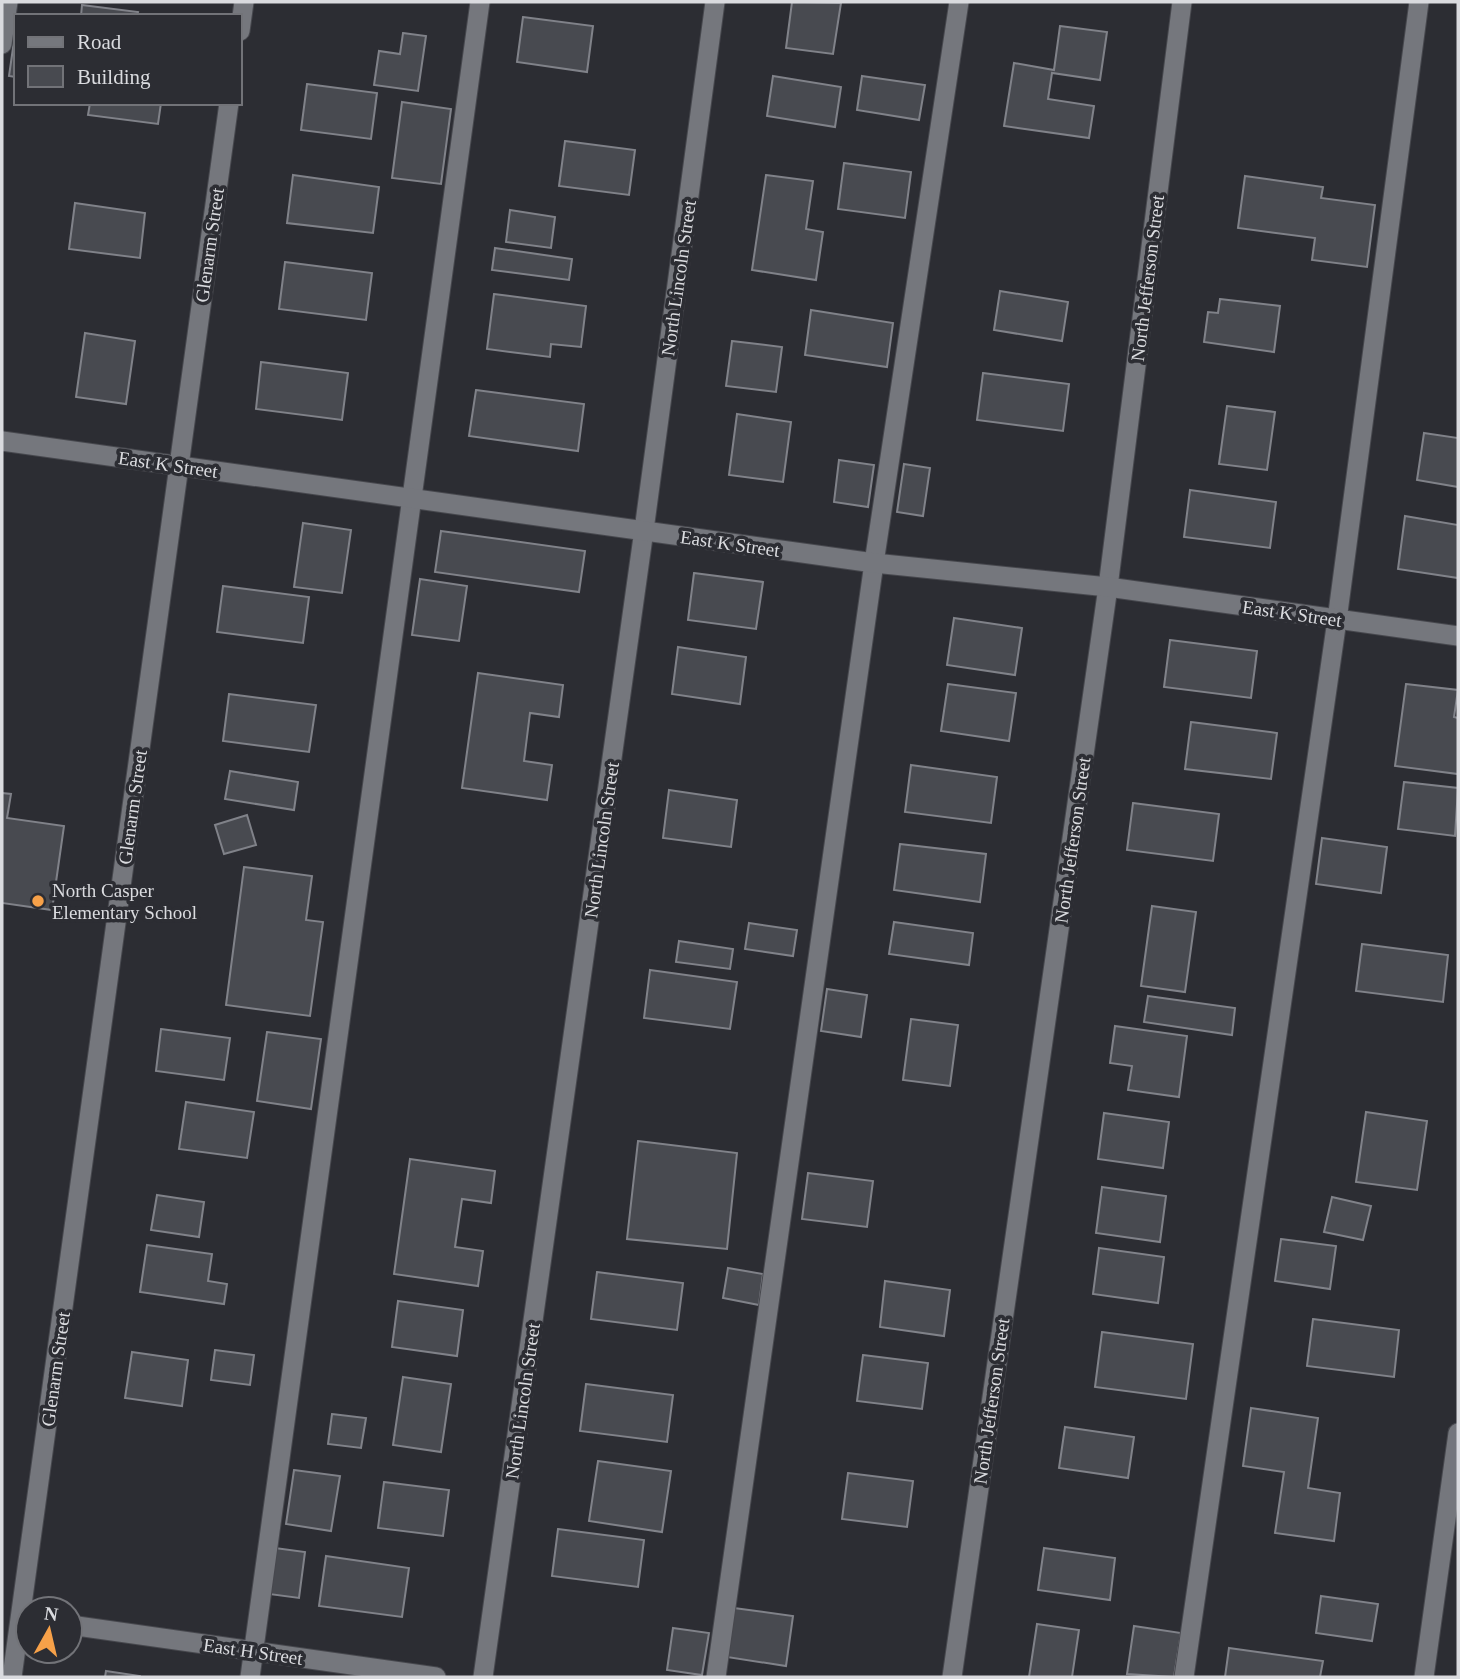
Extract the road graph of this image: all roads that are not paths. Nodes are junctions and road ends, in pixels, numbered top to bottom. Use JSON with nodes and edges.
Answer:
{"nodes":[{"id":1,"x":8,"y":2,"type":"edge"},
{"id":2,"x":480,"y":2,"type":"edge"},
{"id":3,"x":715,"y":2,"type":"edge"},
{"id":4,"x":959,"y":2,"type":"edge"},
{"id":5,"x":1182,"y":2,"type":"edge"},
{"id":6,"x":1419,"y":2,"type":"edge"},
{"id":7,"x":2,"y":44,"type":"edge"},
{"id":8,"x":229,"y":105,"type":"edge"},
{"id":9,"x":2,"y":441,"type":"edge"},
{"id":10,"x":178,"y":465,"type":"junction"},
{"id":11,"x":412,"y":498,"type":"junction"},
{"id":12,"x":644,"y":530,"type":"junction"},
{"id":13,"x":874,"y":563,"type":"junction"},
{"id":14,"x":1108,"y":587,"type":"junction"},
{"id":15,"x":1337,"y":620,"type":"junction"},
{"id":16,"x":1458,"y":636,"type":"edge"},
{"id":17,"x":1458,"y":1433,"type":"edge"},
{"id":18,"x":20,"y":1595,"type":"edge"},
{"id":19,"x":84,"y":1627,"type":"edge"},
{"id":20,"x":253,"y":1651,"type":"junction"},
{"id":21,"x":14,"y":1653,"type":"edge"},
{"id":22,"x":12,"y":1677,"type":"edge"},
{"id":23,"x":250,"y":1677,"type":"edge"},
{"id":24,"x":436,"y":1677,"type":"edge"},
{"id":25,"x":483,"y":1677,"type":"edge"},
{"id":26,"x":716,"y":1677,"type":"edge"},
{"id":27,"x":951,"y":1677,"type":"edge"},
{"id":28,"x":1184,"y":1677,"type":"edge"},
{"id":29,"x":1424,"y":1677,"type":"edge"}],
"edges":[{"from":1,"to":7,"type":"street"},
{"from":2,"to":11,"type":"street"},
{"from":3,"to":12,"type":"street","name":"North Lincoln Street"},
{"from":4,"to":13,"type":"street"},
{"from":5,"to":14,"type":"street","name":"North Jefferson Street"},
{"from":6,"to":15,"type":"street"},
{"from":8,"to":10,"type":"street","name":"Glenarm Street"},
{"from":9,"to":10,"type":"street","name":"East K Street"},
{"from":10,"to":11,"type":"street","name":"East K Street"},
{"from":10,"to":18,"type":"street","name":"Glenarm Street"},
{"from":11,"to":12,"type":"street","name":"East K Street"},
{"from":11,"to":20,"type":"street"},
{"from":12,"to":13,"type":"street","name":"East K Street"},
{"from":12,"to":25,"type":"street","name":"North Lincoln Street"},
{"from":13,"to":14,"type":"street","name":"East K Street"},
{"from":13,"to":26,"type":"street"},
{"from":14,"to":15,"type":"street","name":"East K Street"},
{"from":14,"to":27,"type":"street","name":"North Jefferson Street"},
{"from":15,"to":16,"type":"street","name":"East K Street"},
{"from":15,"to":28,"type":"street"},
{"from":17,"to":29,"type":"street"},
{"from":19,"to":20,"type":"street","name":"East H Street"},
{"from":20,"to":23,"type":"street"},
{"from":20,"to":24,"type":"street","name":"East H Street"},
{"from":21,"to":22,"type":"street","name":"Glenarm Street"}]}
